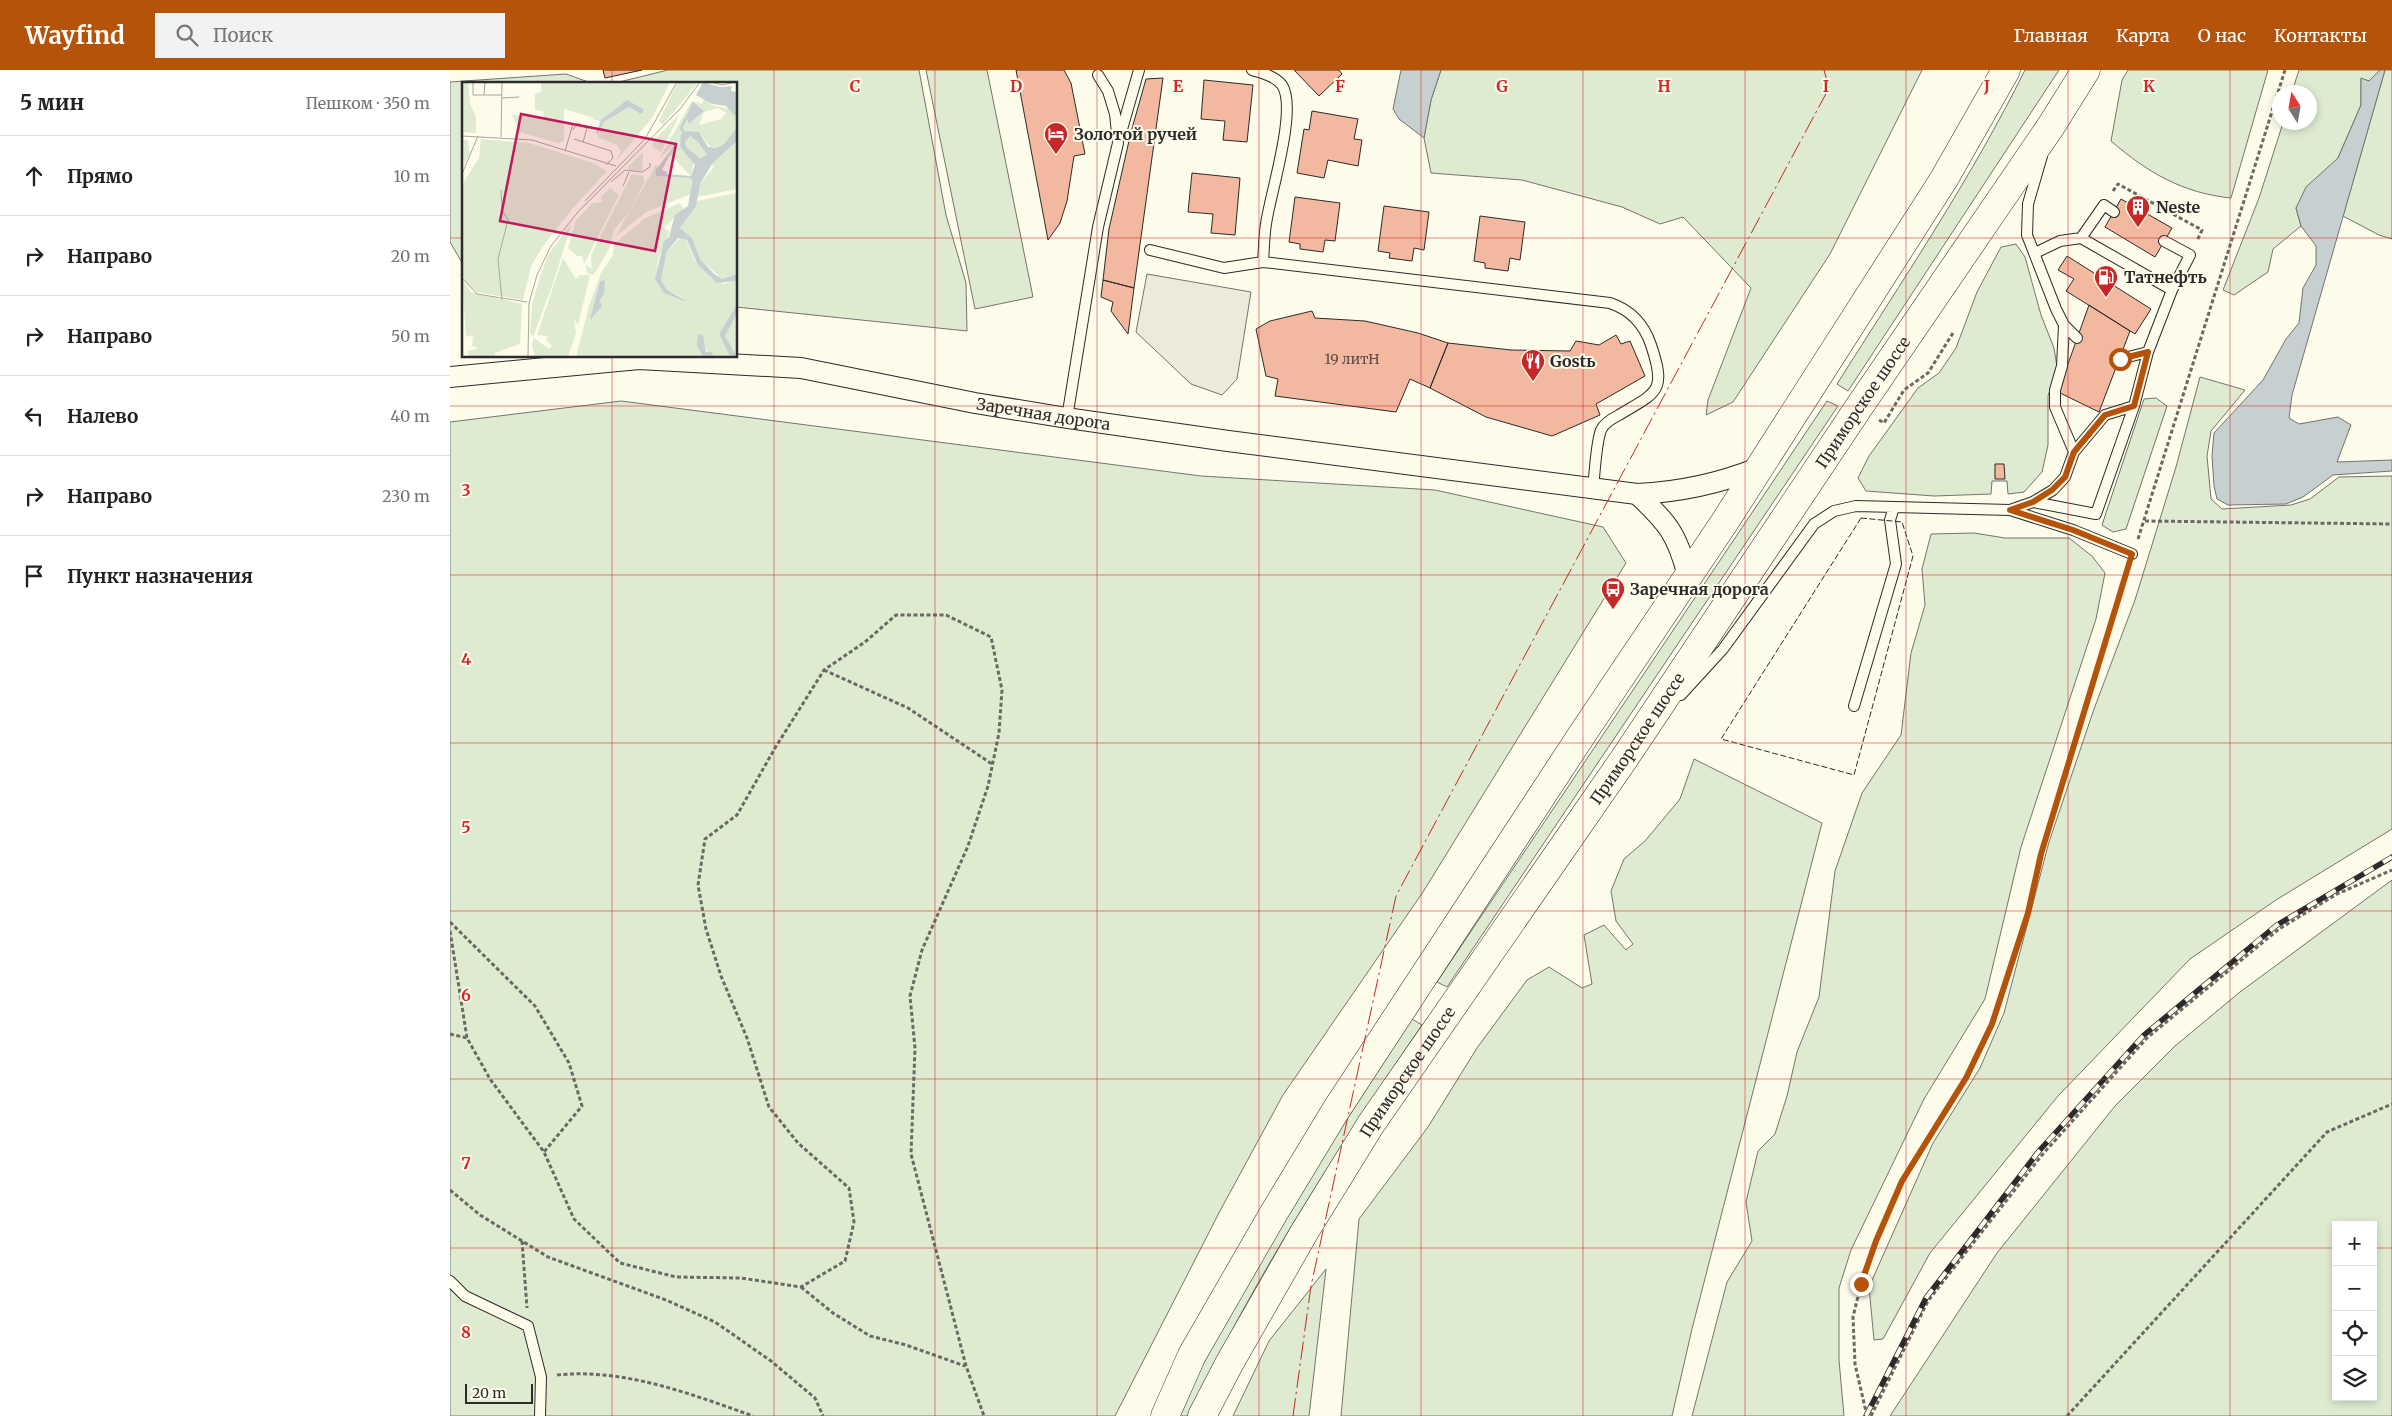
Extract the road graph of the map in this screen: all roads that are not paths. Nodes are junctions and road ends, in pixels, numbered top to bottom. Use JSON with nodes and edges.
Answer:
{"nodes":[{"id":1,"x":1139,"y":70,"type":"edge"},
{"id":2,"x":1252,"y":70,"type":"edge"},
{"id":3,"x":2006,"y":70,"type":"edge"},
{"id":4,"x":2086,"y":70,"type":"edge"},
{"id":5,"x":1098,"y":75,"type":"dead end"},
{"id":6,"x":2051,"y":126,"type":"junction"},
{"id":7,"x":1118,"y":143,"type":"junction"},
{"id":8,"x":2114,"y":212,"type":"dead end"},
{"id":9,"x":2081,"y":238,"type":"junction"},
{"id":10,"x":2164,"y":241,"type":"dead end"},
{"id":11,"x":1150,"y":250,"type":"dead end"},
{"id":12,"x":2035,"y":253,"type":"junction"},
{"id":13,"x":1263,"y":262,"type":"junction"},
{"id":14,"x":2172,"y":290,"type":"junction"},
{"id":15,"x":2064,"y":325,"type":"junction"},
{"id":16,"x":2077,"y":338,"type":"dead end"},
{"id":17,"x":2148,"y":352,"type":"junction"},
{"id":18,"x":2120,"y":359,"type":"dead end"},
{"id":19,"x":450,"y":377,"type":"edge"},
{"id":20,"x":2134,"y":406,"type":"junction"},
{"id":21,"x":1067,"y":418,"type":"junction"},
{"id":22,"x":2074,"y":452,"type":"junction"},
{"id":23,"x":1758,"y":468,"type":"junction"},
{"id":24,"x":1593,"y":487,"type":"junction"},
{"id":25,"x":1637,"y":494,"type":"junction"},
{"id":26,"x":2033,"y":502,"type":"junction"},
{"id":27,"x":1894,"y":507,"type":"junction"},
{"id":28,"x":2010,"y":510,"type":"junction"},
{"id":29,"x":2132,"y":554,"type":"road end"},
{"id":30,"x":1688,"y":576,"type":"junction"},
{"id":31,"x":1854,"y":706,"type":"dead end"},
{"id":32,"x":1624,"y":759,"type":"junction"},
{"id":33,"x":1413,"y":993,"type":"junction"},
{"id":34,"x":1446,"y":1016,"type":"junction"},
{"id":35,"x":450,"y":1281,"type":"edge"},
{"id":36,"x":540,"y":1416,"type":"edge"},
{"id":37,"x":1164,"y":1416,"type":"edge"},
{"id":38,"x":1202,"y":1416,"type":"edge"}],
"edges":[{"from":1,"to":7,"type":"lane"},
{"from":2,"to":13,"type":"lane"},
{"from":3,"to":23,"type":"highway"},
{"from":4,"to":6,"type":"highway","name":"Приморское шоссе"},
{"from":5,"to":7,"type":"lane"},
{"from":6,"to":12,"type":"lane"},
{"from":6,"to":32,"type":"highway","name":"Приморское шоссе"},
{"from":7,"to":21,"type":"lane"},
{"from":8,"to":9,"type":"lane"},
{"from":9,"to":12,"type":"lane"},
{"from":9,"to":14,"type":"lane"},
{"from":10,"to":14,"type":"lane"},
{"from":11,"to":13,"type":"lane"},
{"from":12,"to":15,"type":"lane"},
{"from":13,"to":24,"type":"lane"},
{"from":14,"to":17,"type":"lane"},
{"from":15,"to":16,"type":"lane"},
{"from":15,"to":22,"type":"lane"},
{"from":17,"to":18,"type":"lane"},
{"from":17,"to":20,"type":"lane"},
{"from":19,"to":21,"type":"street","name":"Заречная дорога"},
{"from":20,"to":22,"type":"lane"},
{"from":20,"to":26,"type":"lane"},
{"from":21,"to":24,"type":"street","name":"Заречная дорога"},
{"from":22,"to":26,"type":"lane"},
{"from":23,"to":25,"type":"street","name":"Заречная дорога"},
{"from":23,"to":30,"type":"highway"},
{"from":24,"to":25,"type":"street","name":"Заречная дорога"},
{"from":25,"to":30,"type":"street"},
{"from":26,"to":28,"type":"lane"},
{"from":27,"to":28,"type":"lane"},
{"from":27,"to":31,"type":"lane"},
{"from":27,"to":32,"type":"lane"},
{"from":28,"to":29,"type":"lane"},
{"from":30,"to":33,"type":"highway"},
{"from":32,"to":34,"type":"highway","name":"Приморское шоссе"},
{"from":33,"to":34,"type":"highway"},
{"from":33,"to":37,"type":"highway"},
{"from":34,"to":38,"type":"highway","name":"Приморское шоссе"},
{"from":35,"to":36,"type":"lane"}]}
